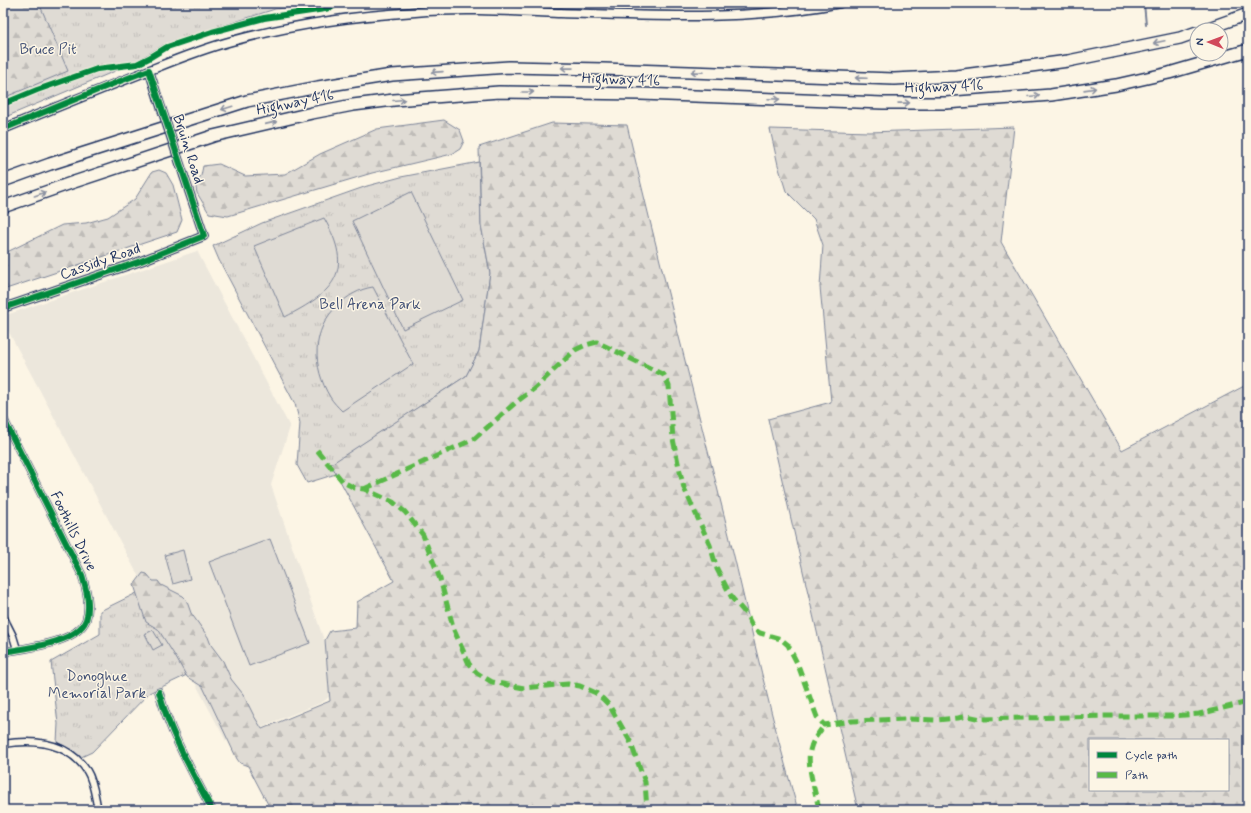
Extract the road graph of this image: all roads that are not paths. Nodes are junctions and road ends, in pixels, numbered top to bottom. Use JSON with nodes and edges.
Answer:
{"nodes":[{"id":1,"x":840,"y":3,"type":"edge"},
{"id":2,"x":1248,"y":14,"type":"edge"},
{"id":3,"x":1226,"y":22,"type":"edge"},
{"id":4,"x":1189,"y":35,"type":"edge"},
{"id":5,"x":1248,"y":50,"type":"edge"},
{"id":6,"x":149,"y":70,"type":"junction"},
{"id":7,"x":3,"y":129,"type":"edge"},
{"id":8,"x":3,"y":181,"type":"edge"},
{"id":9,"x":3,"y":207,"type":"edge"},
{"id":10,"x":204,"y":236,"type":"joint"},
{"id":11,"x":3,"y":308,"type":"edge"},
{"id":12,"x":3,"y":418,"type":"edge"},
{"id":13,"x":3,"y":616,"type":"edge"},
{"id":14,"x":17,"y":649,"type":"junction"},
{"id":15,"x":3,"y":652,"type":"edge"},
{"id":16,"x":159,"y":692,"type":"dead end"},
{"id":17,"x":3,"y":744,"type":"edge"},
{"id":18,"x":98,"y":810,"type":"edge"},
{"id":19,"x":212,"y":810,"type":"edge"}],
"edges":[{"from":1,"to":6,"type":"main road"},
{"from":2,"to":3,"type":"highway"},
{"from":4,"to":8,"type":"highway","name":"Highway 416","one_way":true},
{"from":9,"to":5,"type":"highway","name":"Highway 416","one_way":true},
{"from":6,"to":7,"type":"main road"},
{"from":6,"to":10,"type":"street","name":"Bruin Road","bridge":true},
{"from":10,"to":11,"type":"street","name":"Cassidy Road"},
{"from":12,"to":14,"type":"street","name":"Foothills Drive"},
{"from":13,"to":14,"type":"street"},
{"from":14,"to":15,"type":"street","name":"Foothills Drive"},
{"from":16,"to":19,"type":"street"},
{"from":17,"to":18,"type":"street"}]}
